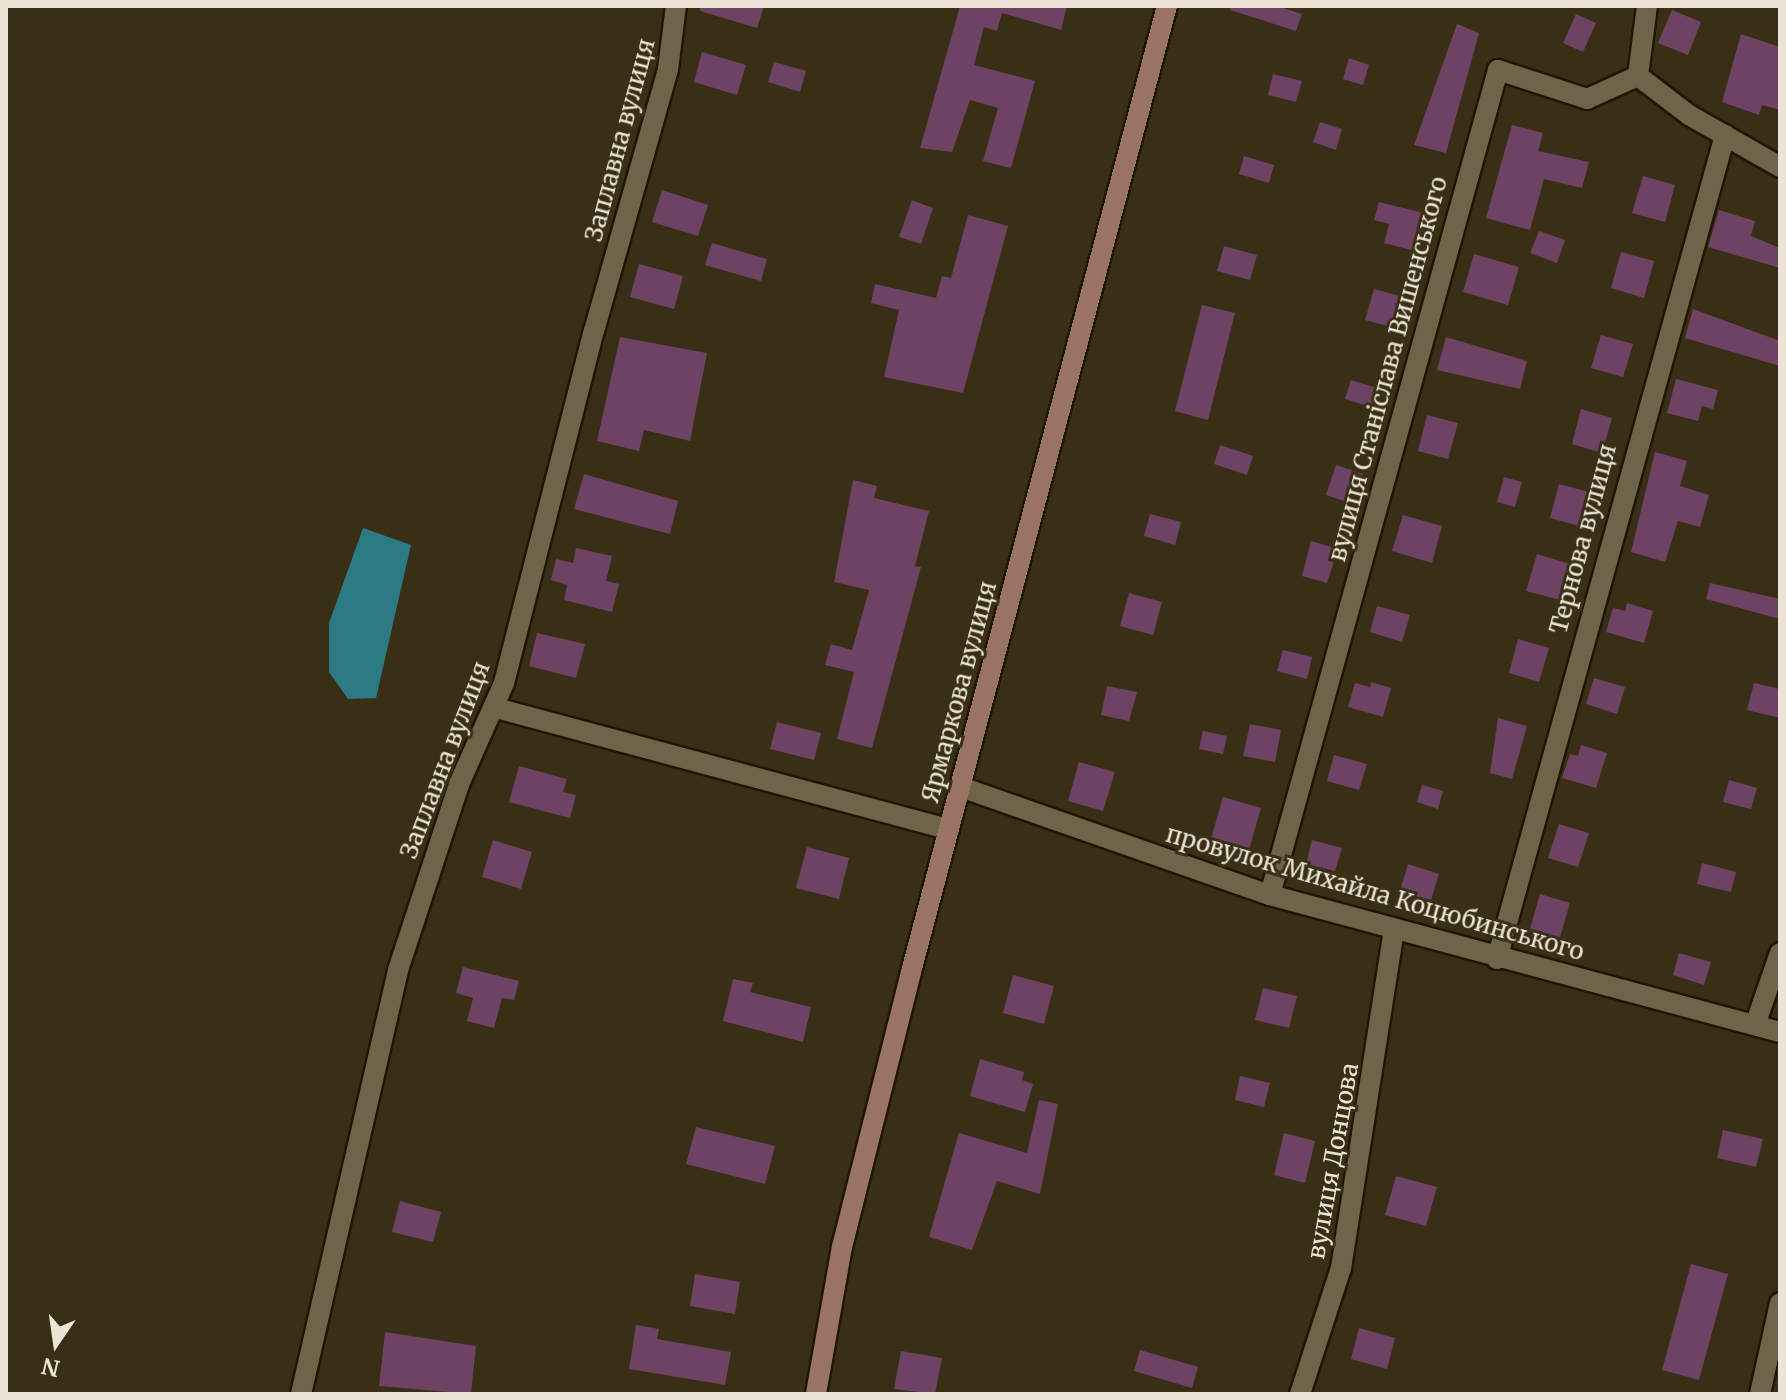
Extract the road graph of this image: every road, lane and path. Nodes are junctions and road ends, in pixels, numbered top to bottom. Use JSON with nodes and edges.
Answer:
{"nodes":[{"id":1,"x":676,"y":6,"type":"edge"},
{"id":2,"x":1167,"y":6,"type":"edge"},
{"id":3,"x":1647,"y":6,"type":"edge"},
{"id":4,"x":1638,"y":76,"type":"junction"},
{"id":5,"x":1725,"y":135,"type":"junction"},
{"id":6,"x":1780,"y":167,"type":"edge"},
{"id":7,"x":496,"y":708,"type":"junction"},
{"id":8,"x":961,"y":787,"type":"junction"},
{"id":9,"x":949,"y":829,"type":"junction"},
{"id":10,"x":1270,"y":895,"type":"junction"},
{"id":11,"x":1394,"y":931,"type":"junction"},
{"id":12,"x":1780,"y":953,"type":"edge"},
{"id":13,"x":1497,"y":959,"type":"junction"},
{"id":14,"x":1755,"y":1025,"type":"junction"},
{"id":15,"x":1780,"y":1032,"type":"edge"},
{"id":16,"x":1780,"y":1303,"type":"edge"},
{"id":17,"x":301,"y":1394,"type":"edge"},
{"id":18,"x":816,"y":1394,"type":"edge"},
{"id":19,"x":1300,"y":1394,"type":"edge"},
{"id":20,"x":1760,"y":1394,"type":"edge"}],
"edges":[{"from":1,"to":7,"type":"street","name":"Заплавна вулиця"},
{"from":2,"to":8,"type":"main road","name":"Ярмаркова вулиця"},
{"from":3,"to":4,"type":"street"},
{"from":4,"to":5,"type":"street"},
{"from":4,"to":10,"type":"street","name":"вулиця Станіслава Вишенського"},
{"from":5,"to":6,"type":"street"},
{"from":5,"to":13,"type":"street","name":"Тернова вулиця"},
{"from":7,"to":9,"type":"street"},
{"from":7,"to":17,"type":"street","name":"Заплавна вулиця"},
{"from":8,"to":9,"type":"main road","name":"Ярмаркова вулиця"},
{"from":8,"to":10,"type":"street","name":"провулок Михайла Коцюбинського"},
{"from":9,"to":18,"type":"main road","name":"Ярмаркова вулиця"},
{"from":10,"to":11,"type":"street","name":"провулок Михайла Коцюбинського"},
{"from":11,"to":13,"type":"street","name":"провулок Михайла Коцюбинського"},
{"from":11,"to":19,"type":"street","name":"вулиця Донцова"},
{"from":12,"to":14,"type":"street"},
{"from":13,"to":14,"type":"street","name":"провулок Михайла Коцюбинського"},
{"from":14,"to":15,"type":"street","name":"провулок Михайла Коцюбинського"},
{"from":16,"to":20,"type":"street"}]}
